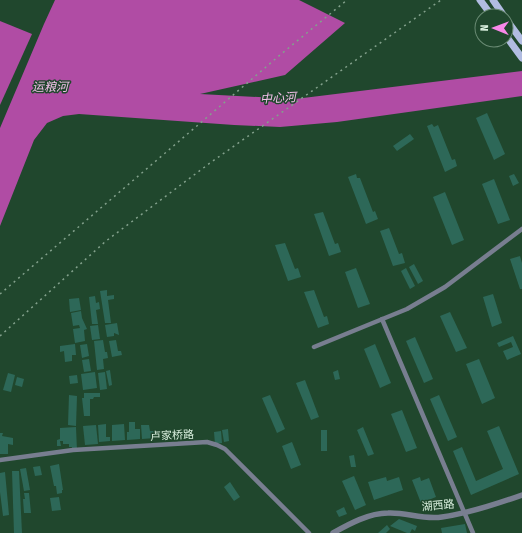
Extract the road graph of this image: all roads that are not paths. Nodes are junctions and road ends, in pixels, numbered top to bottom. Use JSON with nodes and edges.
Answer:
{"nodes":[{"id":1,"x":514,"y":30,"type":"edge"},
{"id":2,"x":522,"y":42,"type":"edge"},
{"id":3,"x":514,"y":47,"type":"edge"},
{"id":4,"x":522,"y":58,"type":"edge"},
{"id":5,"x":522,"y":229,"type":"edge"},
{"id":6,"x":382,"y":319,"type":"junction"},
{"id":7,"x":314,"y":347,"type":"dead end"},
{"id":8,"x":0,"y":460,"type":"edge"},
{"id":9,"x":522,"y":495,"type":"edge"},
{"id":10,"x":464,"y":513,"type":"junction"},
{"id":11,"x":310,"y":533,"type":"edge"},
{"id":12,"x":333,"y":533,"type":"edge"},
{"id":13,"x":473,"y":533,"type":"edge"}],
"edges":[{"from":1,"to":2,"type":"main road"},
{"from":3,"to":4,"type":"main road"},
{"from":5,"to":6,"type":"street"},
{"from":6,"to":7,"type":"street"},
{"from":6,"to":10,"type":"street"},
{"from":8,"to":11,"type":"street","name":"卢家桥路"},
{"from":9,"to":10,"type":"street","name":"湖西路"},
{"from":10,"to":12,"type":"street","name":"湖西路"},
{"from":10,"to":13,"type":"street"}]}
